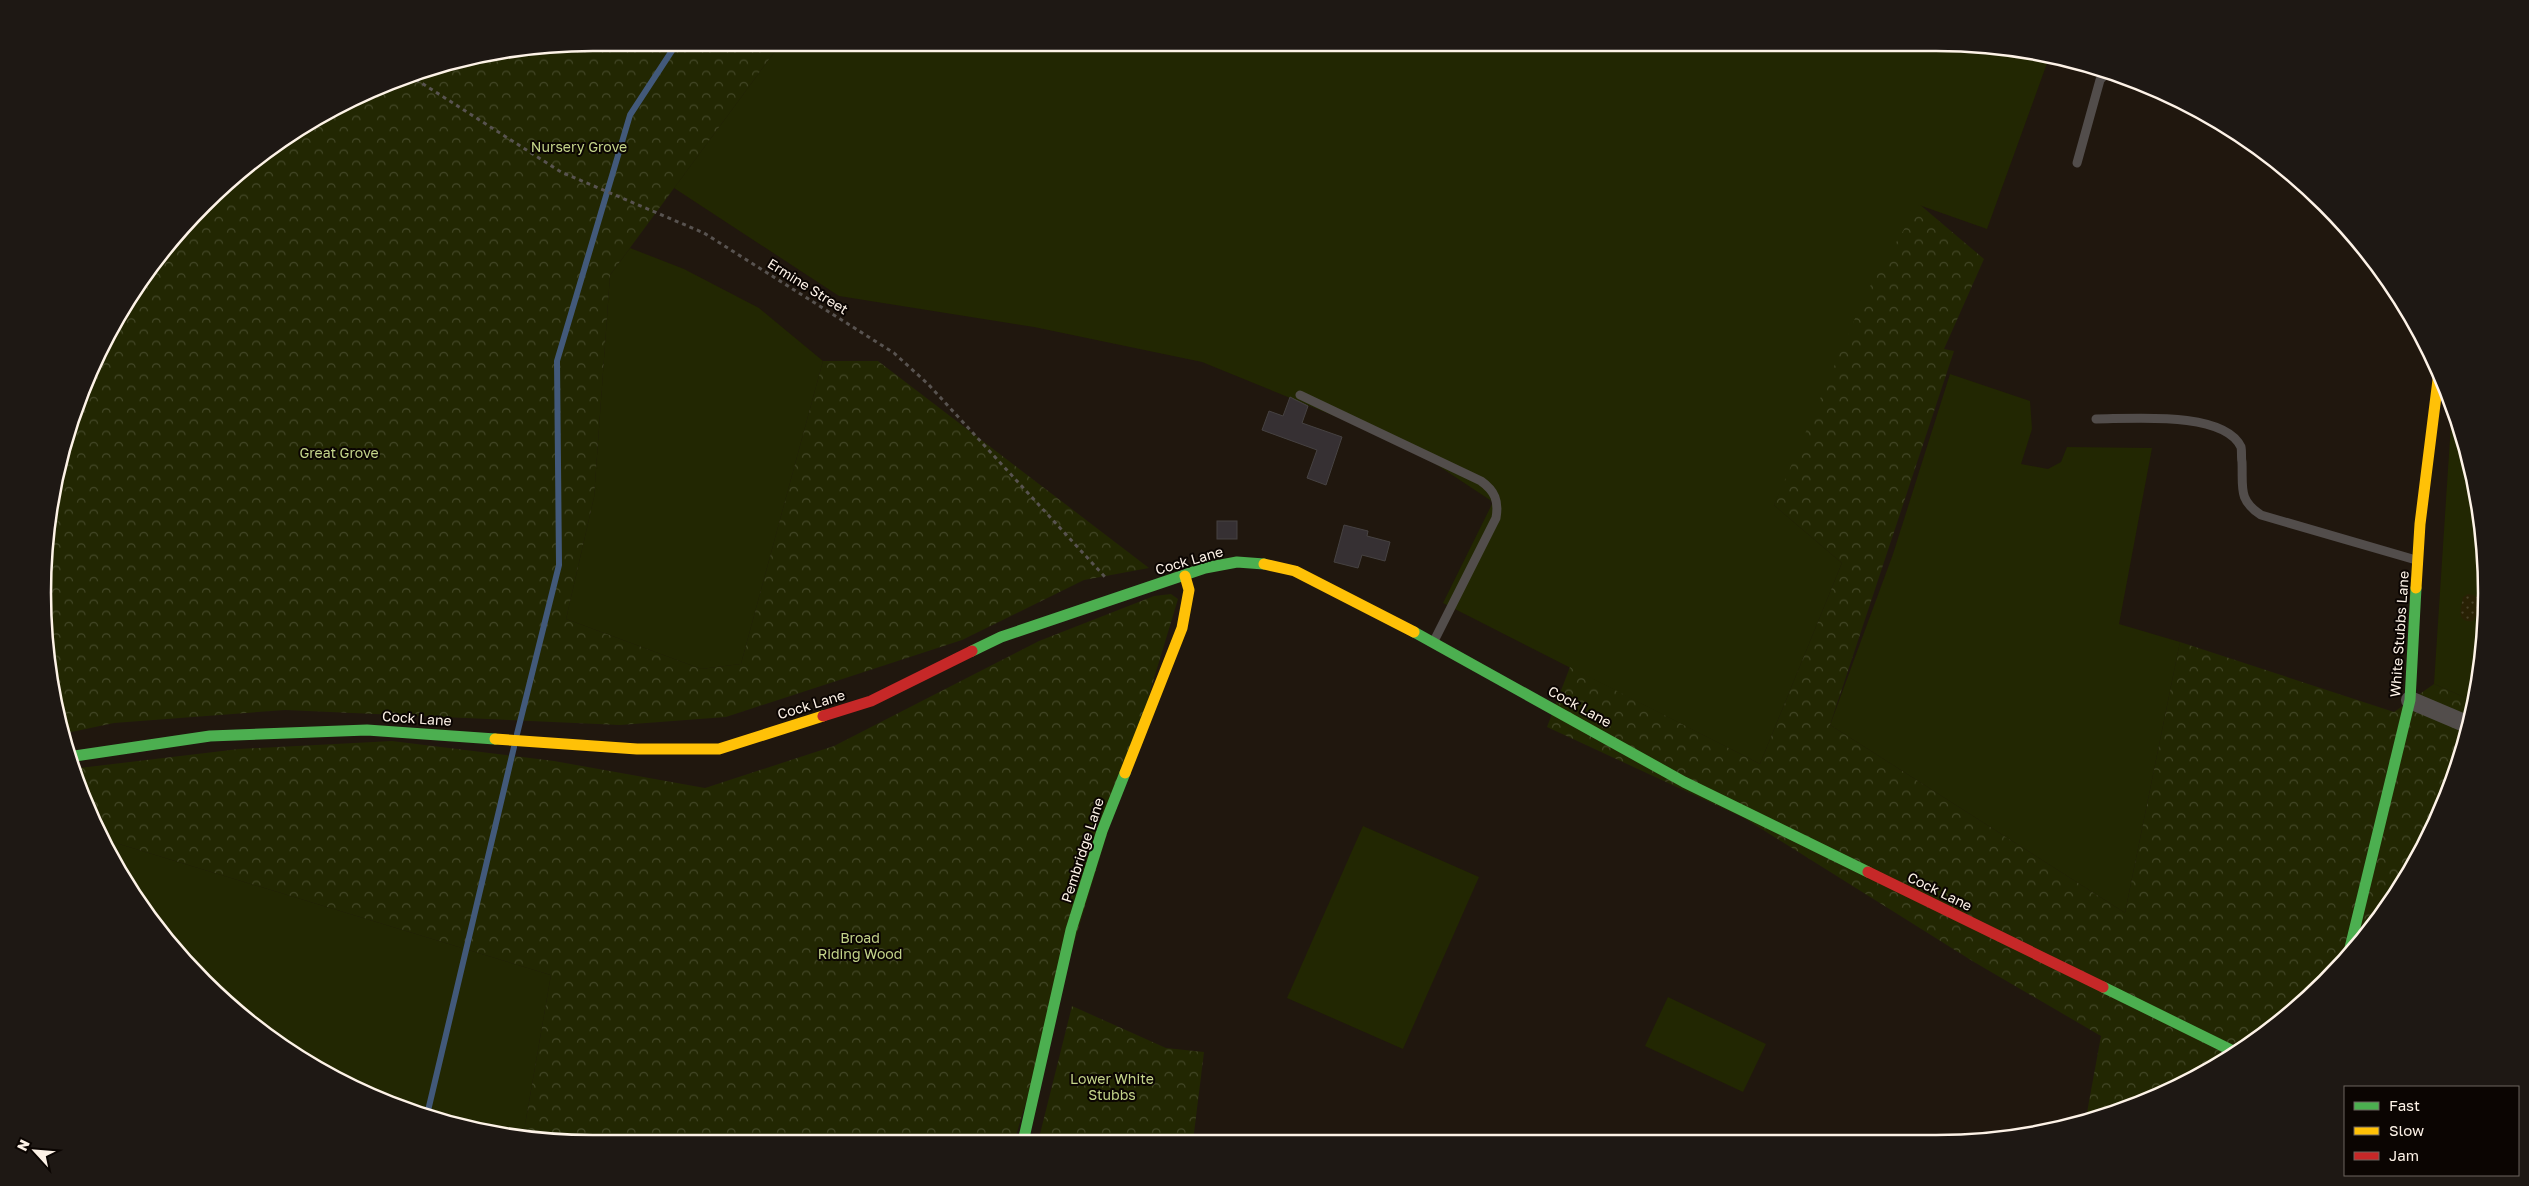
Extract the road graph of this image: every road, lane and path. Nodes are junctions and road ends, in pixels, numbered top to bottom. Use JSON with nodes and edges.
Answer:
{"nodes":[{"id":1,"x":2102,"y":78,"type":"edge"},
{"id":2,"x":418,"y":81,"type":"edge"},
{"id":3,"x":2077,"y":163,"type":"dead end"},
{"id":4,"x":2437,"y":387,"type":"edge"},
{"id":5,"x":1300,"y":394,"type":"dead end"},
{"id":6,"x":2096,"y":419,"type":"dead end"},
{"id":7,"x":2418,"y":561,"type":"junction"},
{"id":8,"x":1185,"y":576,"type":"junction"},
{"id":9,"x":1138,"y":590,"type":"junction"},
{"id":10,"x":1434,"y":642,"type":"junction"},
{"id":11,"x":2410,"y":700,"type":"junction"},
{"id":12,"x":2462,"y":722,"type":"edge"},
{"id":13,"x":77,"y":756,"type":"edge"},
{"id":14,"x":2352,"y":939,"type":"edge"},
{"id":15,"x":2227,"y":1049,"type":"edge"},
{"id":16,"x":1024,"y":1135,"type":"edge"}],
"edges":[{"from":1,"to":3,"type":"lane"},
{"from":2,"to":9,"type":"path","name":"Ermine Street"},
{"from":4,"to":7,"type":"street","name":"White Stubbs Lane"},
{"from":5,"to":10,"type":"lane"},
{"from":6,"to":7,"type":"lane"},
{"from":7,"to":11,"type":"street","name":"White Stubbs Lane"},
{"from":8,"to":9,"type":"street","name":"Cock Lane"},
{"from":8,"to":10,"type":"street","name":"Cock Lane"},
{"from":8,"to":16,"type":"street","name":"Pembridge Lane"},
{"from":9,"to":13,"type":"street","name":"Cock Lane"},
{"from":10,"to":15,"type":"street","name":"Cock Lane"},
{"from":11,"to":12,"type":"street"},
{"from":11,"to":14,"type":"street","name":"White Stubbs Lane"}]}
